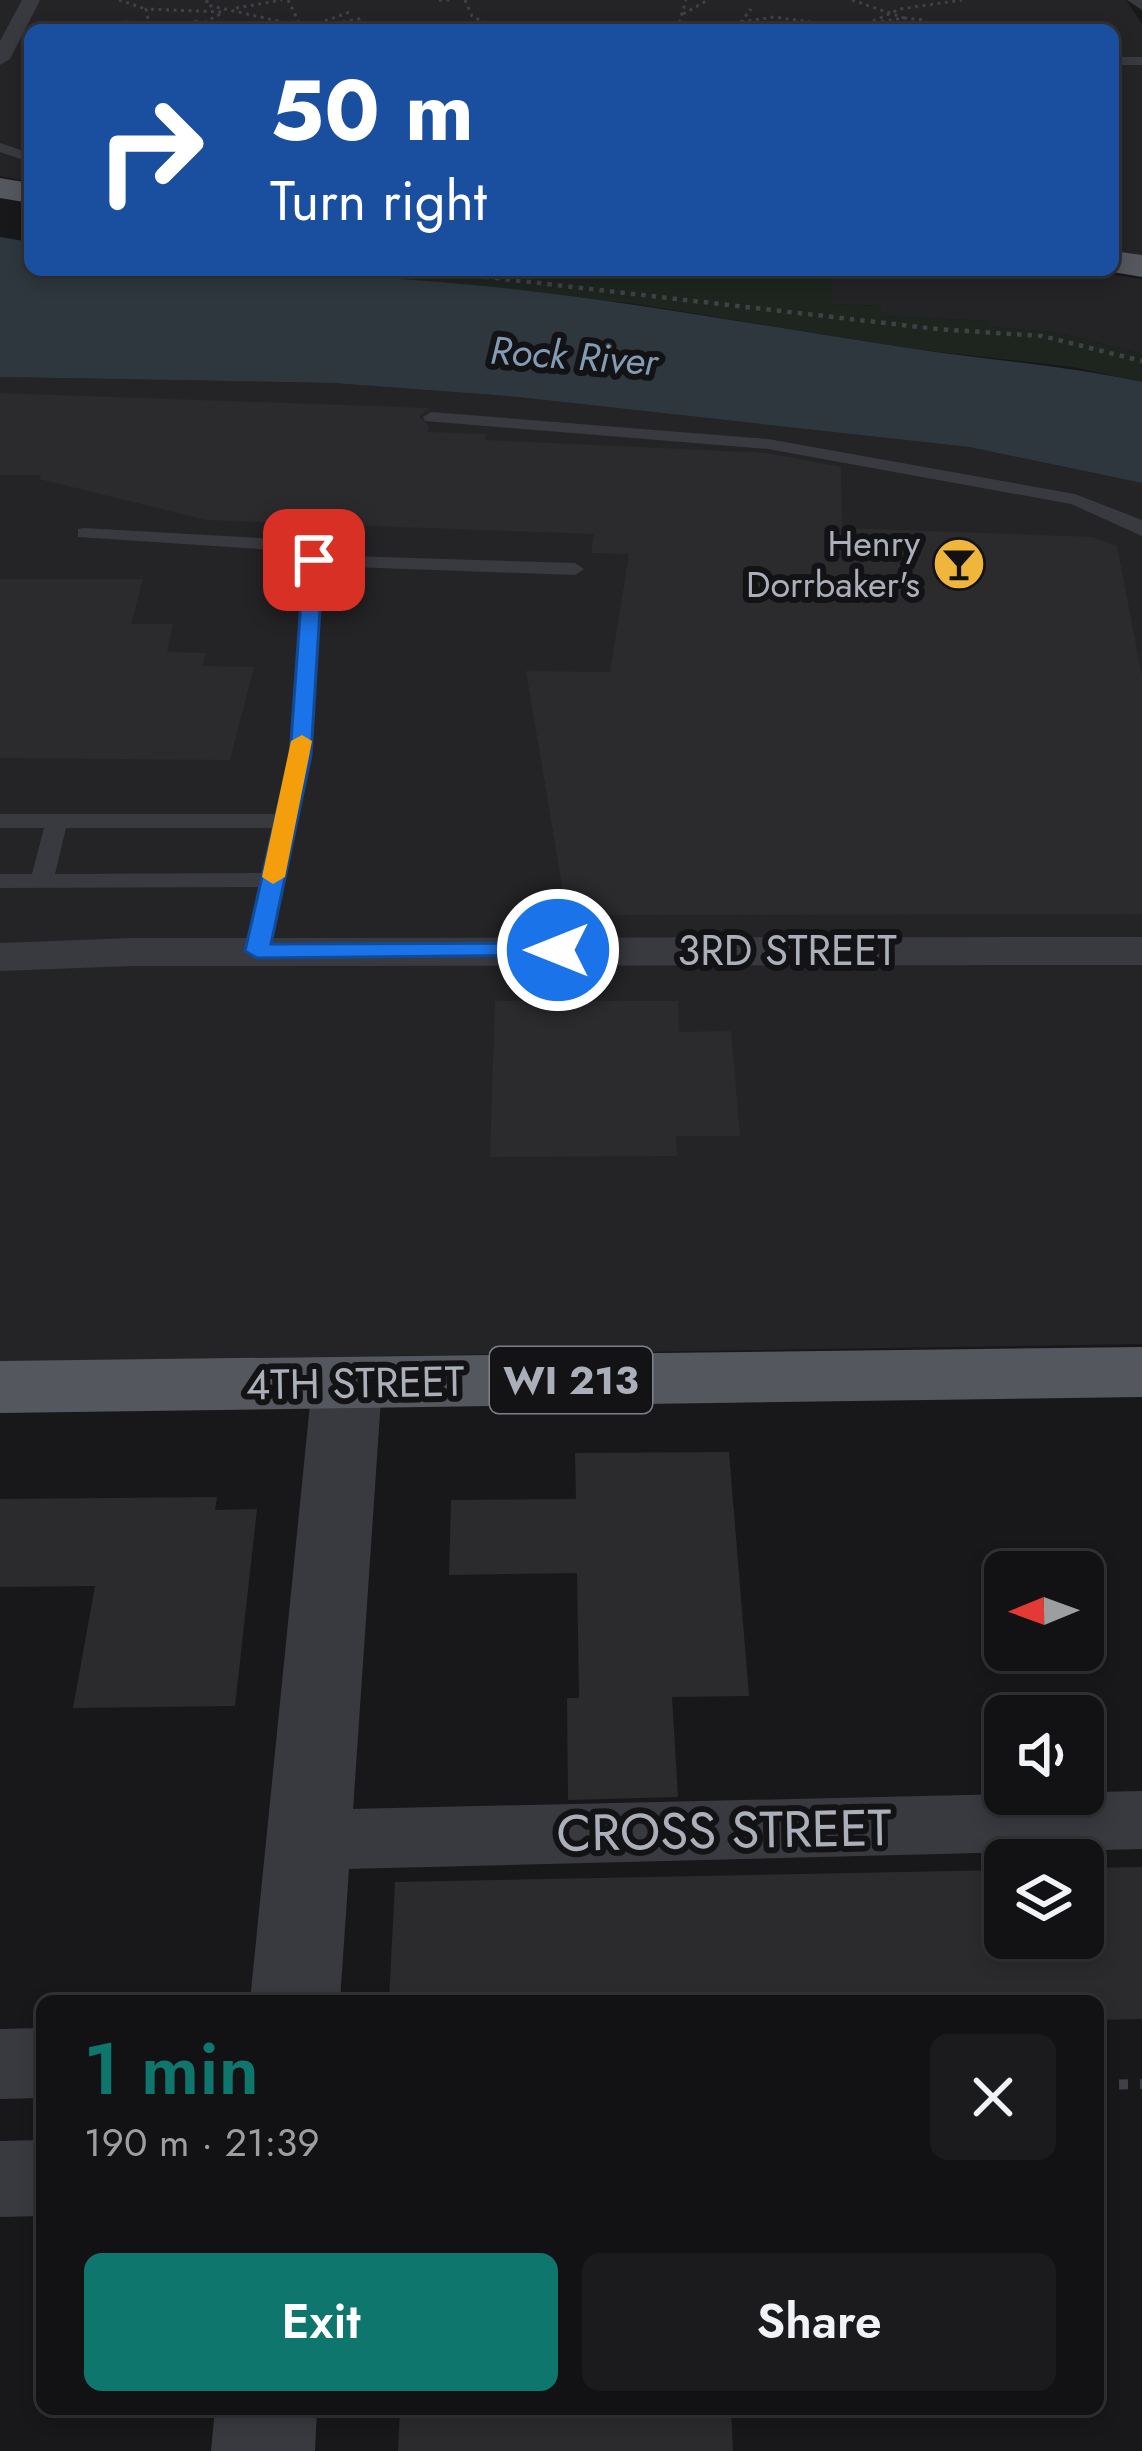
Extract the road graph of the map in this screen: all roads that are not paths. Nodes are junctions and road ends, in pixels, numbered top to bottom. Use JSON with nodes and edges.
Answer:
{"nodes":[{"id":1,"x":31,"y":0,"type":"edge"},
{"id":2,"x":0,"y":59,"type":"edge"},
{"id":3,"x":431,"y":417,"type":"dead end"},
{"id":4,"x":1142,"y":531,"type":"edge"},
{"id":5,"x":84,"y":533,"type":"dead end"},
{"id":6,"x":314,"y":560,"type":"junction"},
{"id":7,"x":575,"y":569,"type":"dead end"},
{"id":8,"x":0,"y":821,"type":"edge"},
{"id":9,"x":57,"y":821,"type":"junction"},
{"id":10,"x":286,"y":821,"type":"junction"},
{"id":11,"x":273,"y":880,"type":"junction"},
{"id":12,"x":0,"y":881,"type":"edge"},
{"id":13,"x":42,"y":881,"type":"junction"},
{"id":14,"x":257,"y":951,"type":"junction"},
{"id":15,"x":1142,"y":951,"type":"edge"},
{"id":16,"x":0,"y":957,"type":"edge"},
{"id":17,"x":1142,"y":1372,"type":"edge"},
{"id":18,"x":347,"y":1384,"type":"junction"},
{"id":19,"x":0,"y":1387,"type":"edge"},
{"id":20,"x":1142,"y":1820,"type":"edge"},
{"id":21,"x":306,"y":1840,"type":"junction"},
{"id":22,"x":296,"y":1995,"type":"edge"},
{"id":23,"x":36,"y":2063,"type":"edge"},
{"id":24,"x":0,"y":2064,"type":"edge"},
{"id":25,"x":36,"y":2178,"type":"edge"},
{"id":26,"x":0,"y":2179,"type":"edge"},
{"id":27,"x":266,"y":2415,"type":"edge"},
{"id":28,"x":263,"y":2451,"type":"edge"}],
"edges":[{"from":1,"to":2,"type":"street"},
{"from":3,"to":4,"type":"lane"},
{"from":5,"to":6,"type":"lane"},
{"from":6,"to":7,"type":"lane"},
{"from":6,"to":10,"type":"lane"},
{"from":8,"to":9,"type":"lane"},
{"from":9,"to":10,"type":"lane"},
{"from":9,"to":13,"type":"lane"},
{"from":10,"to":11,"type":"lane"},
{"from":11,"to":13,"type":"lane"},
{"from":11,"to":14,"type":"lane"},
{"from":12,"to":13,"type":"lane"},
{"from":14,"to":15,"type":"street","name":"3RD STREET"},
{"from":14,"to":16,"type":"street","name":"3RD STREET"},
{"from":17,"to":18,"type":"main road","name":"4TH STREET","number":"WI 213"},
{"from":18,"to":19,"type":"main road","name":"4TH STREET","number":"WI 213"},
{"from":18,"to":21,"type":"street"},
{"from":20,"to":21,"type":"street","name":"CROSS STREET"},
{"from":21,"to":22,"type":"street"},
{"from":23,"to":24,"type":"street"},
{"from":25,"to":26,"type":"street"},
{"from":27,"to":28,"type":"street"}]}
